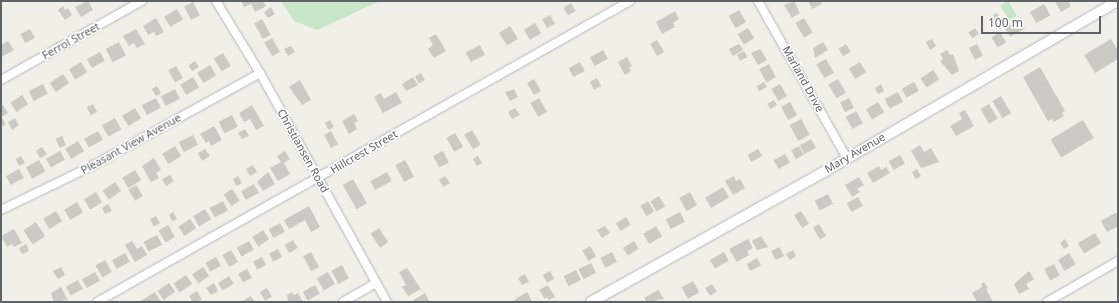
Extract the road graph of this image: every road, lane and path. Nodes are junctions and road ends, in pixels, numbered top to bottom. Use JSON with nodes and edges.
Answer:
{"nodes":[{"id":1,"x":142,"y":1,"type":"edge"},
{"id":2,"x":216,"y":1,"type":"edge"},
{"id":3,"x":630,"y":1,"type":"edge"},
{"id":4,"x":758,"y":1,"type":"edge"},
{"id":5,"x":1118,"y":1,"type":"edge"},
{"id":6,"x":260,"y":73,"type":"junction"},
{"id":7,"x":1,"y":80,"type":"edge"},
{"id":8,"x":846,"y":158,"type":"junction"},
{"id":9,"x":318,"y":178,"type":"junction"},
{"id":10,"x":1,"y":210,"type":"edge"},
{"id":11,"x":1118,"y":261,"type":"edge"},
{"id":12,"x":376,"y":283,"type":"junction"},
{"id":13,"x":97,"y":302,"type":"edge"},
{"id":14,"x":343,"y":302,"type":"edge"},
{"id":15,"x":387,"y":302,"type":"edge"},
{"id":16,"x":591,"y":302,"type":"edge"},
{"id":17,"x":1047,"y":302,"type":"edge"}],
"edges":[{"from":1,"to":7,"type":"street","name":"Ferrol Street"},
{"from":2,"to":6,"type":"street","name":"Christiansen Road"},
{"from":3,"to":9,"type":"street","name":"Hillcrest Street"},
{"from":4,"to":8,"type":"street","name":"Marland Drive"},
{"from":5,"to":8,"type":"street","name":"Mary Avenue"},
{"from":6,"to":9,"type":"street","name":"Christiansen Road"},
{"from":6,"to":10,"type":"street","name":"Pleasant View Avenue"},
{"from":8,"to":16,"type":"street","name":"Mary Avenue"},
{"from":9,"to":12,"type":"street","name":"Christiansen Road"},
{"from":9,"to":13,"type":"street","name":"Hillcrest Street"},
{"from":11,"to":17,"type":"street"},
{"from":12,"to":14,"type":"street"},
{"from":12,"to":15,"type":"street","name":"Christiansen Road"}]}
